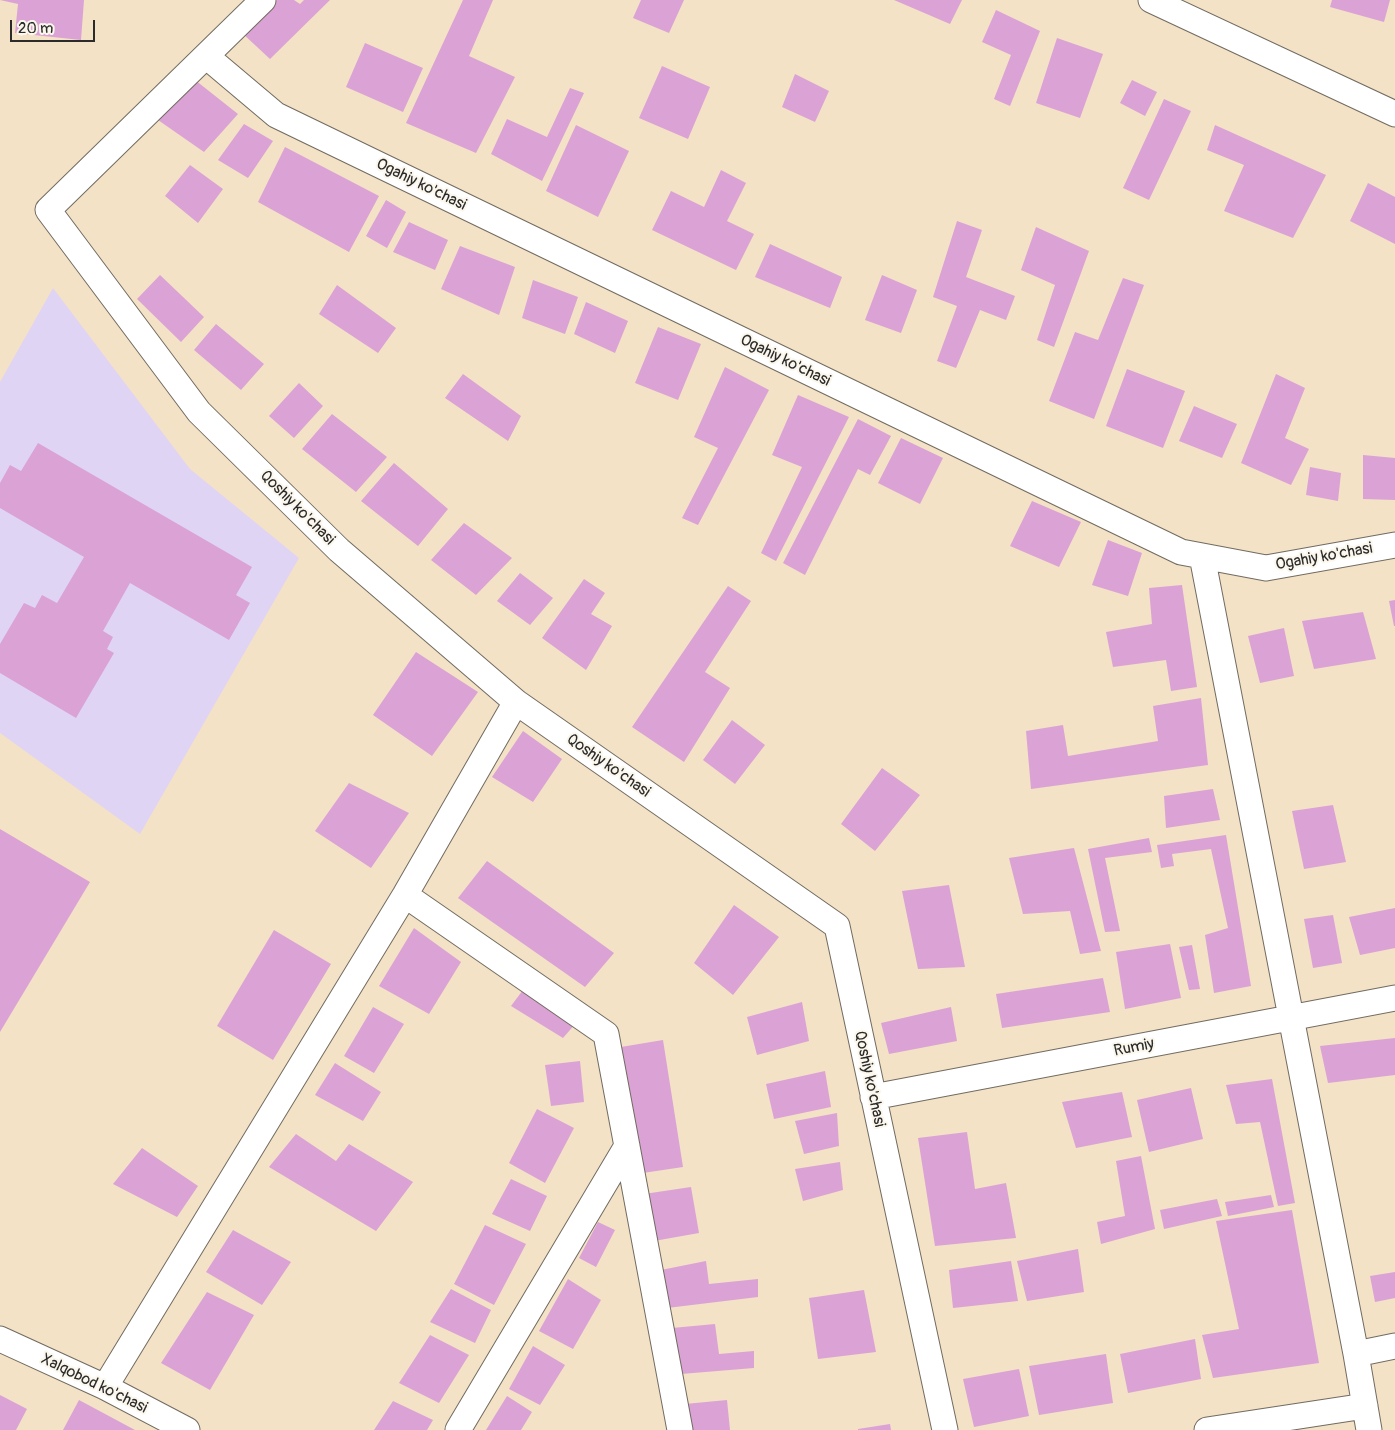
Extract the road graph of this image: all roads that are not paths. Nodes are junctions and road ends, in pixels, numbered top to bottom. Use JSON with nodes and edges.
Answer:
{"nodes":[{"id":1,"x":264,"y":0,"type":"edge"},
{"id":2,"x":1151,"y":0,"type":"edge"},
{"id":3,"x":206,"y":56,"type":"junction"},
{"id":4,"x":1395,"y":114,"type":"edge"},
{"id":5,"x":1395,"y":545,"type":"edge"},
{"id":6,"x":1202,"y":556,"type":"junction"},
{"id":7,"x":516,"y":702,"type":"junction"},
{"id":8,"x":405,"y":895,"type":"junction"},
{"id":9,"x":1395,"y":998,"type":"edge"},
{"id":10,"x":1291,"y":1018,"type":"junction"},
{"id":11,"x":873,"y":1097,"type":"junction"},
{"id":12,"x":627,"y":1146,"type":"junction"},
{"id":13,"x":0,"y":1340,"type":"edge"},
{"id":14,"x":1395,"y":1346,"type":"edge"},
{"id":15,"x":1356,"y":1354,"type":"junction"},
{"id":16,"x":105,"y":1387,"type":"junction"},
{"id":17,"x":1366,"y":1406,"type":"junction"},
{"id":18,"x":187,"y":1430,"type":"edge"},
{"id":19,"x":458,"y":1430,"type":"edge"},
{"id":20,"x":680,"y":1430,"type":"edge"},
{"id":21,"x":945,"y":1430,"type":"edge"},
{"id":22,"x":1207,"y":1430,"type":"edge"},
{"id":23,"x":1369,"y":1430,"type":"edge"}],
"edges":[{"from":1,"to":3,"type":"street"},
{"from":2,"to":4,"type":"street"},
{"from":3,"to":6,"type":"street","name":"Ogahiy ko'chasi"},
{"from":3,"to":7,"type":"street","name":"Qoshiy ko'chasi"},
{"from":5,"to":6,"type":"street","name":"Ogahiy ko'chasi"},
{"from":6,"to":10,"type":"street"},
{"from":7,"to":8,"type":"street"},
{"from":7,"to":11,"type":"street","name":"Qoshiy ko'chasi"},
{"from":8,"to":12,"type":"street"},
{"from":8,"to":16,"type":"street"},
{"from":9,"to":10,"type":"street","name":"Rumiy"},
{"from":10,"to":11,"type":"street","name":"Rumiy"},
{"from":10,"to":15,"type":"street"},
{"from":11,"to":21,"type":"street","name":"Qoshiy ko'chasi"},
{"from":12,"to":19,"type":"street"},
{"from":12,"to":20,"type":"street"},
{"from":13,"to":16,"type":"street","name":"Xalqobod ko'chasi"},
{"from":14,"to":15,"type":"street"},
{"from":15,"to":17,"type":"street"},
{"from":16,"to":18,"type":"street","name":"Xalqobod ko'chasi"},
{"from":17,"to":22,"type":"street"},
{"from":17,"to":23,"type":"street"}]}
